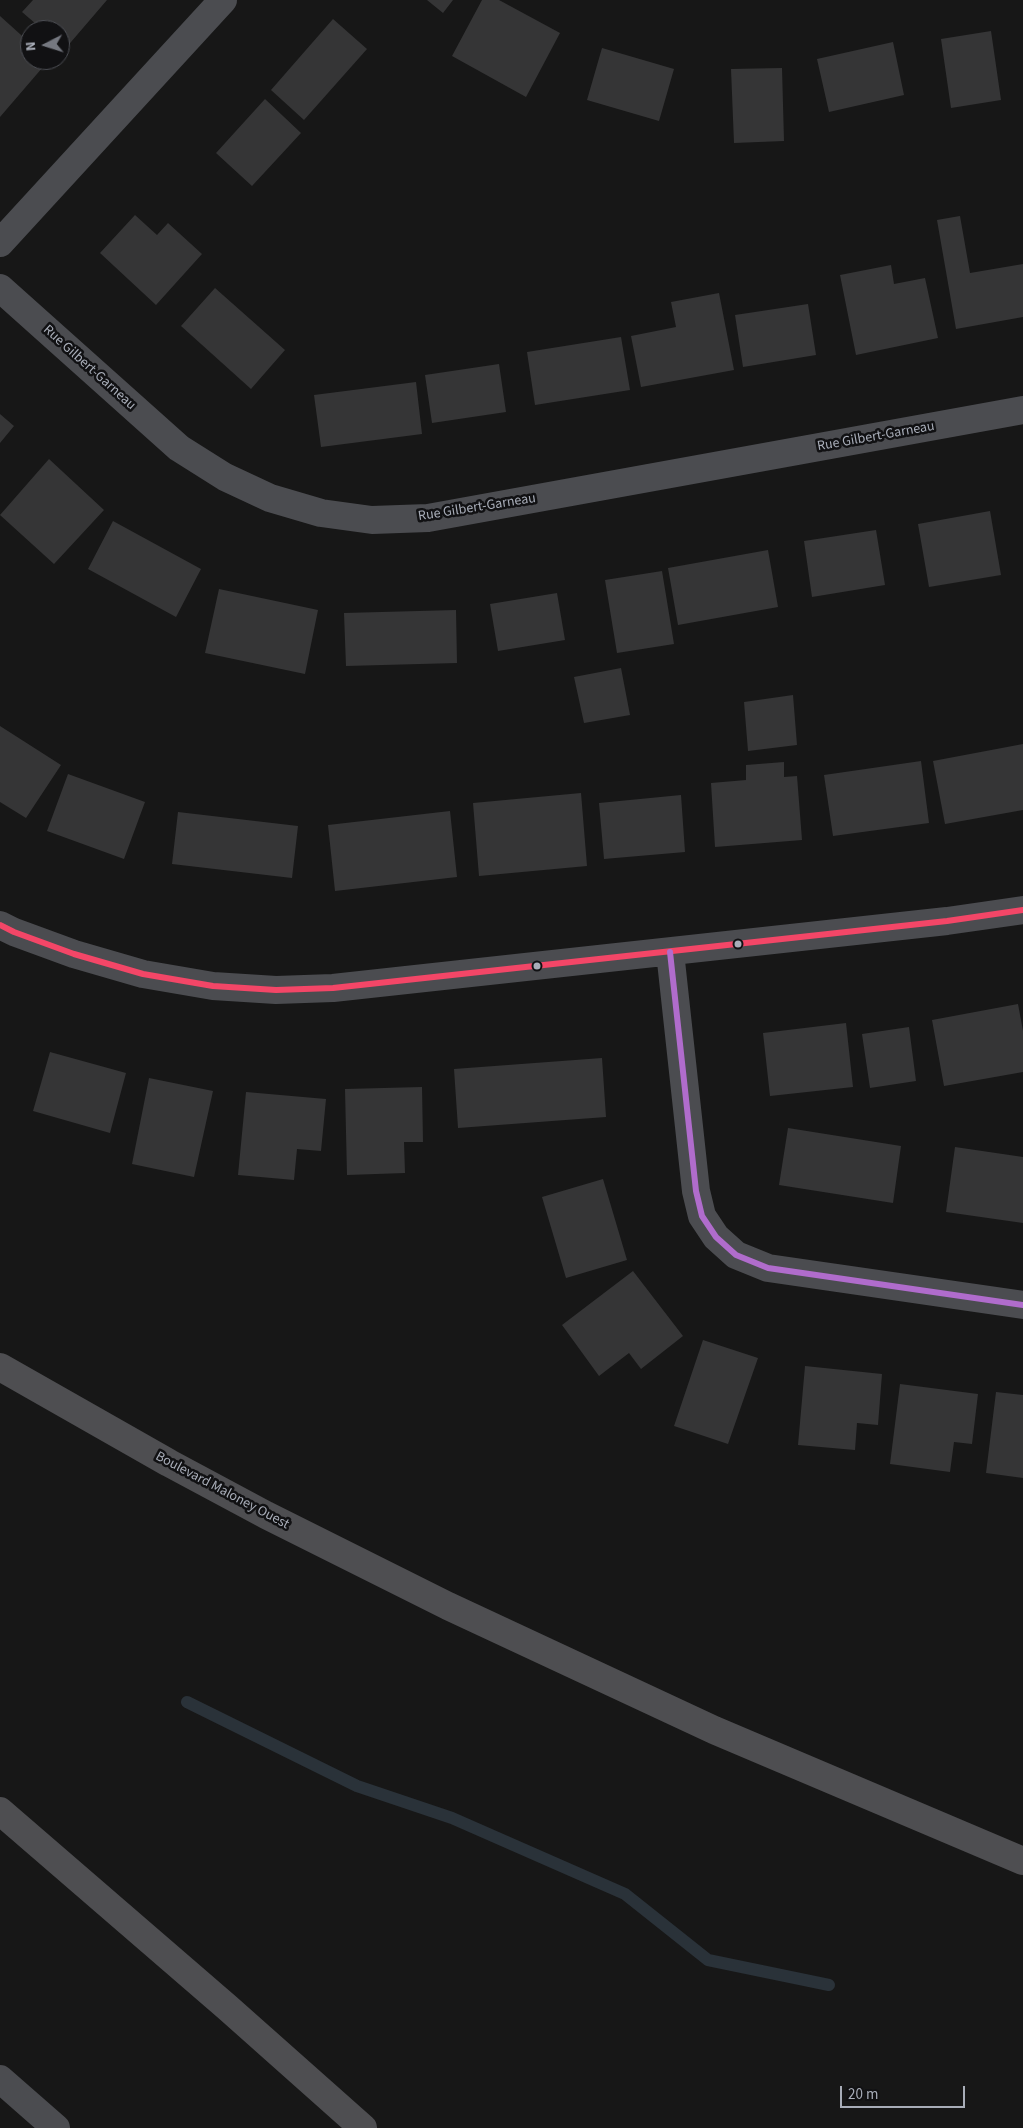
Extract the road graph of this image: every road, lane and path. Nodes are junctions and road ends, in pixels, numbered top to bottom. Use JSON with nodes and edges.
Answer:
{"nodes":[{"id":1,"x":223,"y":0,"type":"edge"},
{"id":2,"x":0,"y":243,"type":"edge"},
{"id":3,"x":0,"y":288,"type":"edge"},
{"id":4,"x":1023,"y":410,"type":"edge"},
{"id":5,"x":1023,"y":910,"type":"edge"},
{"id":6,"x":0,"y":925,"type":"edge"},
{"id":7,"x":670,"y":952,"type":"junction"},
{"id":8,"x":1023,"y":1305,"type":"edge"},
{"id":9,"x":0,"y":1367,"type":"edge"},
{"id":10,"x":0,"y":1811,"type":"edge"},
{"id":11,"x":1023,"y":1861,"type":"edge"},
{"id":12,"x":0,"y":2079,"type":"edge"},
{"id":13,"x":56,"y":2128,"type":"edge"},
{"id":14,"x":363,"y":2128,"type":"edge"}],
"edges":[{"from":1,"to":2,"type":"street"},
{"from":3,"to":4,"type":"street","name":"Rue Gilbert-Garneau"},
{"from":5,"to":7,"type":"street"},
{"from":6,"to":7,"type":"street"},
{"from":7,"to":8,"type":"street"},
{"from":9,"to":11,"type":"highway","name":"Boulevard Maloney Ouest"},
{"from":10,"to":14,"type":"highway"},
{"from":12,"to":13,"type":"street"}]}
